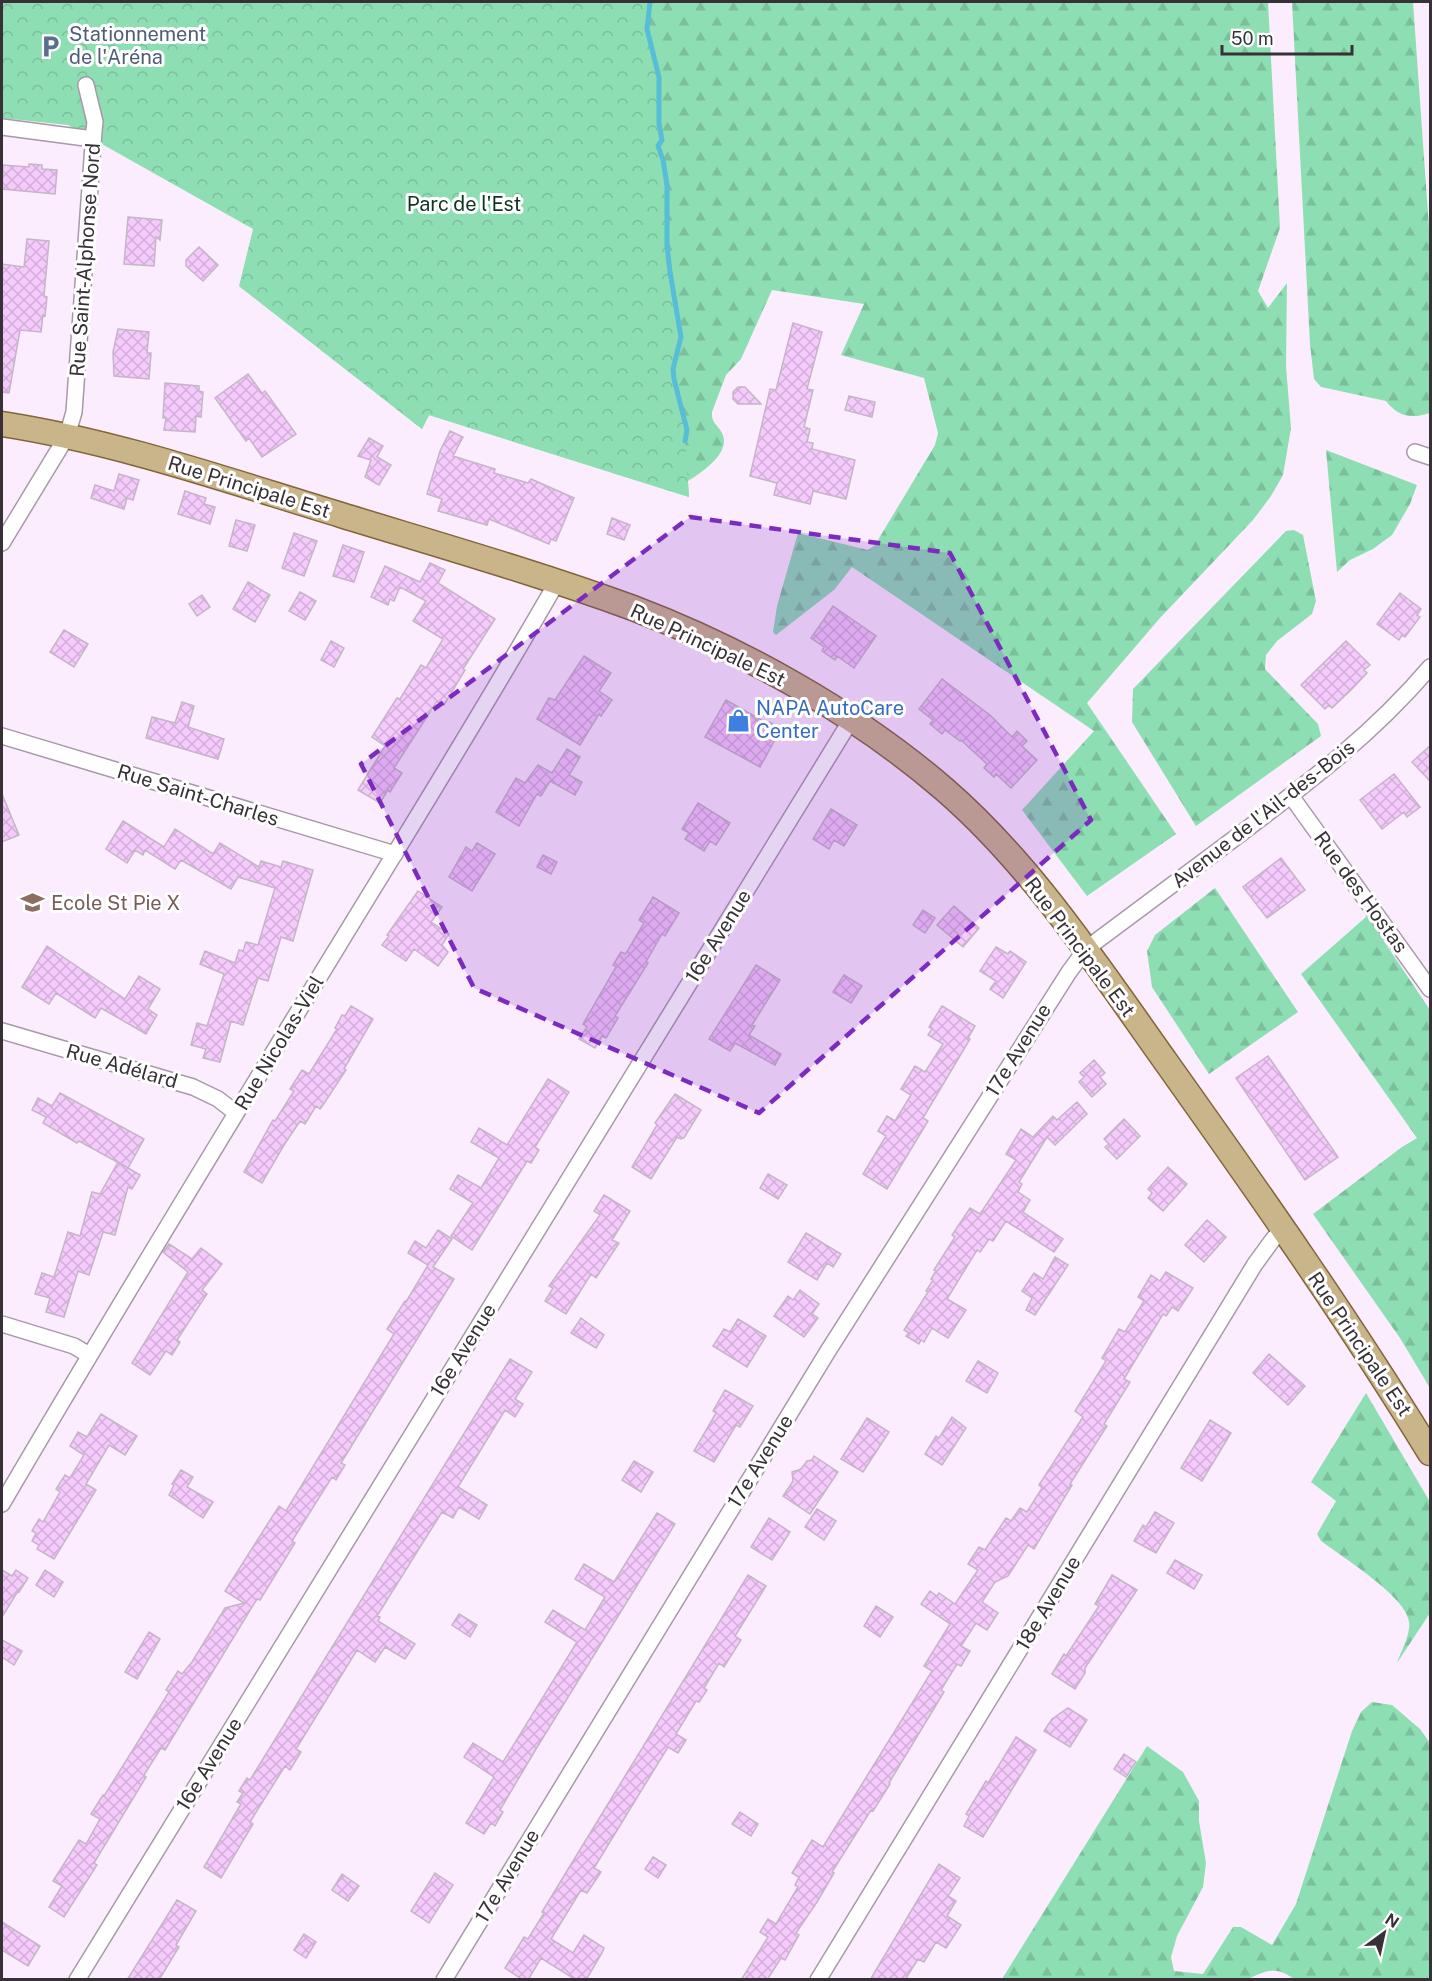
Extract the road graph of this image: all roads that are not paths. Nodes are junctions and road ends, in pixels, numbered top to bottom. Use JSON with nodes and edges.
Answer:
{"nodes":[{"id":1,"x":86,"y":85,"type":"dead end"},
{"id":2,"x":2,"y":127,"type":"edge"},
{"id":3,"x":93,"y":139,"type":"junction"},
{"id":4,"x":2,"y":424,"type":"edge"},
{"id":5,"x":67,"y":436,"type":"junction"},
{"id":6,"x":1415,"y":452,"type":"dead end"},
{"id":7,"x":1431,"y":457,"type":"edge"},
{"id":8,"x":2,"y":543,"type":"edge"},
{"id":9,"x":557,"y":582,"type":"junction"},
{"id":10,"x":1431,"y":667,"type":"edge"},
{"id":11,"x":851,"y":720,"type":"junction"},
{"id":12,"x":2,"y":736,"type":"edge"},
{"id":13,"x":1291,"y":796,"type":"junction"},
{"id":14,"x":395,"y":854,"type":"junction"},
{"id":15,"x":1086,"y":949,"type":"junction"},
{"id":16,"x":1431,"y":989,"type":"edge"},
{"id":17,"x":2,"y":1031,"type":"edge"},
{"id":18,"x":236,"y":1113,"type":"junction"},
{"id":19,"x":1282,"y":1230,"type":"junction"},
{"id":20,"x":2,"y":1324,"type":"edge"},
{"id":21,"x":89,"y":1355,"type":"junction"},
{"id":22,"x":1431,"y":1453,"type":"edge"},
{"id":23,"x":2,"y":1504,"type":"edge"},
{"id":24,"x":77,"y":1980,"type":"edge"},
{"id":25,"x":444,"y":1980,"type":"edge"},
{"id":26,"x":818,"y":1980,"type":"edge"}],
"edges":[{"from":1,"to":3,"type":"street","name":"Rue Saint-Alphonse Nord"},
{"from":2,"to":3,"type":"street"},
{"from":3,"to":5,"type":"street","name":"Rue Saint-Alphonse Nord"},
{"from":4,"to":5,"type":"main road","name":"Rue Principale Est"},
{"from":5,"to":8,"type":"street","name":"Rue Saint-Alphonse Nord"},
{"from":5,"to":9,"type":"main road","name":"Rue Principale Est"},
{"from":6,"to":7,"type":"street"},
{"from":9,"to":11,"type":"main road","name":"Rue Principale Est"},
{"from":9,"to":14,"type":"street","name":"Rue Nicolas-Viel"},
{"from":10,"to":13,"type":"street","name":"Avenue de l'Ail-des-Bois"},
{"from":11,"to":15,"type":"main road","name":"Rue Principale Est"},
{"from":11,"to":24,"type":"street","name":"16e Avenue"},
{"from":12,"to":14,"type":"street","name":"Rue Saint-Charles"},
{"from":13,"to":15,"type":"street","name":"Avenue de l'Ail-des-Bois"},
{"from":13,"to":16,"type":"street","name":"Rue des Hostas"},
{"from":14,"to":18,"type":"street","name":"Rue Nicolas-Viel"},
{"from":15,"to":19,"type":"main road","name":"Rue Principale Est"},
{"from":15,"to":25,"type":"street","name":"17e Avenue"},
{"from":17,"to":18,"type":"street","name":"Rue Adélard"},
{"from":18,"to":21,"type":"street","name":"Rue Nicolas-Viel"},
{"from":19,"to":22,"type":"main road","name":"Rue Principale Est"},
{"from":19,"to":26,"type":"street","name":"18e Avenue"},
{"from":20,"to":21,"type":"street"},
{"from":21,"to":23,"type":"street","name":"Rue Nicolas-Viel"}]}
